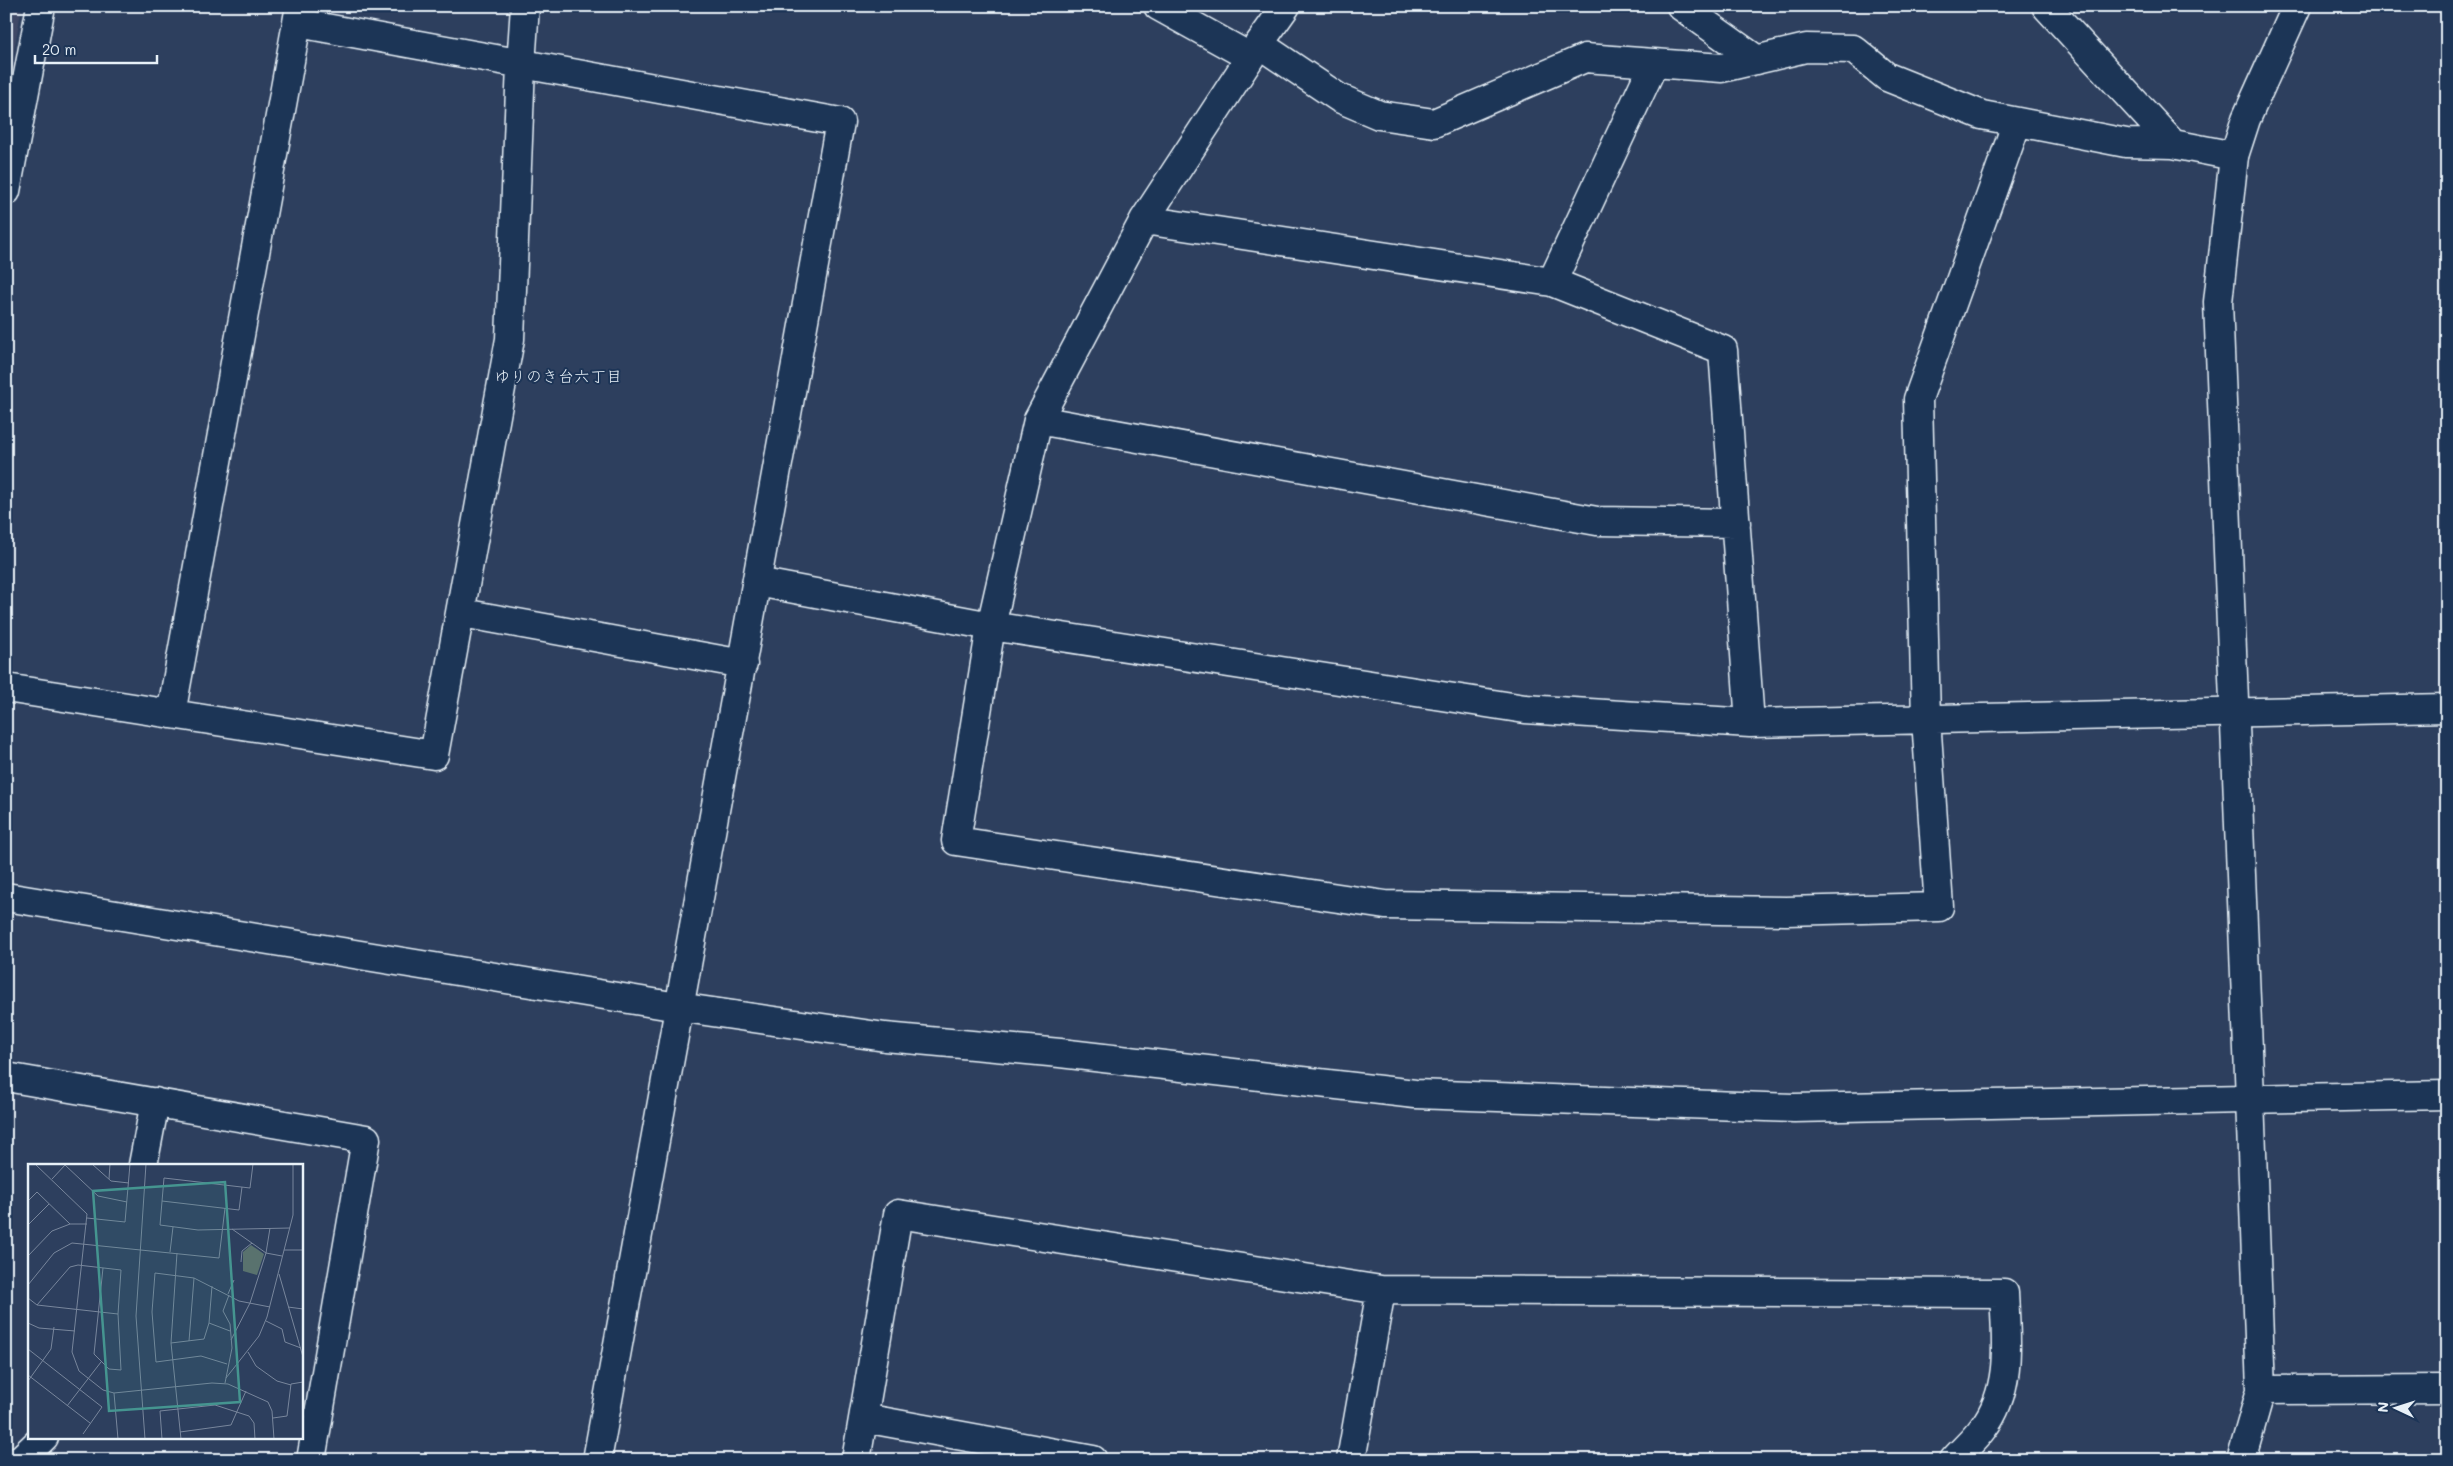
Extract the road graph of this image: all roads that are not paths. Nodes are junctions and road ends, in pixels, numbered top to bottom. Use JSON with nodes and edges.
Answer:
{"nodes":[{"id":1,"x":41,"y":6,"type":"edge"},
{"id":2,"x":526,"y":6,"type":"edge"},
{"id":3,"x":1158,"y":6,"type":"edge"},
{"id":4,"x":1286,"y":6,"type":"edge"},
{"id":5,"x":1681,"y":6,"type":"edge"},
{"id":6,"x":2046,"y":6,"type":"edge"},
{"id":7,"x":2297,"y":6,"type":"edge"},
{"id":8,"x":299,"y":15,"type":"edge"},
{"id":9,"x":1254,"y":51,"type":"junction"},
{"id":10,"x":1757,"y":60,"type":"junction"},
{"id":11,"x":1654,"y":63,"type":"junction"},
{"id":12,"x":521,"y":65,"type":"junction"},
{"id":13,"x":2017,"y":122,"type":"junction"},
{"id":14,"x":2173,"y":144,"type":"junction"},
{"id":15,"x":2234,"y":156,"type":"junction"},
{"id":16,"x":6,"y":191,"type":"edge"},
{"id":17,"x":1144,"y":220,"type":"junction"},
{"id":18,"x":1552,"y":282,"type":"junction"},
{"id":19,"x":1038,"y":420,"type":"junction"},
{"id":20,"x":1736,"y":523,"type":"junction"},
{"id":21,"x":757,"y":582,"type":"junction"},
{"id":22,"x":462,"y":613,"type":"junction"},
{"id":23,"x":991,"y":626,"type":"junction"},
{"id":24,"x":743,"y":664,"type":"junction"},
{"id":25,"x":6,"y":688,"type":"edge"},
{"id":26,"x":2447,"y":708,"type":"edge"},
{"id":27,"x":2233,"y":713,"type":"junction"},
{"id":28,"x":171,"y":714,"type":"junction"},
{"id":29,"x":1926,"y":719,"type":"junction"},
{"id":30,"x":1750,"y":723,"type":"junction"},
{"id":31,"x":6,"y":898,"type":"edge"},
{"id":32,"x":678,"y":1007,"type":"junction"},
{"id":33,"x":6,"y":1077,"type":"edge"},
{"id":34,"x":2447,"y":1094,"type":"edge"},
{"id":35,"x":2250,"y":1099,"type":"junction"},
{"id":36,"x":155,"y":1102,"type":"junction"},
{"id":37,"x":143,"y":1164,"type":"edge"},
{"id":38,"x":1381,"y":1290,"type":"junction"},
{"id":39,"x":2447,"y":1388,"type":"edge"},
{"id":40,"x":2261,"y":1390,"type":"junction"},
{"id":41,"x":864,"y":1418,"type":"junction"},
{"id":42,"x":43,"y":1438,"type":"edge"},
{"id":43,"x":20,"y":1460,"type":"edge"},
{"id":44,"x":311,"y":1460,"type":"edge"},
{"id":45,"x":597,"y":1460,"type":"edge"},
{"id":46,"x":856,"y":1460,"type":"edge"},
{"id":47,"x":1093,"y":1460,"type":"edge"},
{"id":48,"x":1351,"y":1460,"type":"edge"},
{"id":49,"x":1954,"y":1460,"type":"edge"},
{"id":50,"x":2241,"y":1460,"type":"edge"}],
"edges":[{"from":1,"to":16,"type":"street"},
{"from":2,"to":12,"type":"street"},
{"from":3,"to":9,"type":"street"},
{"from":4,"to":9,"type":"street"},
{"from":5,"to":10,"type":"street"},
{"from":6,"to":14,"type":"street"},
{"from":7,"to":15,"type":"street"},
{"from":8,"to":12,"type":"street"},
{"from":8,"to":28,"type":"street"},
{"from":9,"to":11,"type":"street"},
{"from":9,"to":17,"type":"street"},
{"from":10,"to":11,"type":"street"},
{"from":10,"to":13,"type":"street"},
{"from":11,"to":18,"type":"street"},
{"from":12,"to":21,"type":"street"},
{"from":12,"to":22,"type":"street"},
{"from":13,"to":14,"type":"street"},
{"from":13,"to":29,"type":"street"},
{"from":14,"to":15,"type":"street"},
{"from":15,"to":27,"type":"street"},
{"from":17,"to":18,"type":"street"},
{"from":17,"to":19,"type":"street"},
{"from":18,"to":20,"type":"street"},
{"from":19,"to":20,"type":"street"},
{"from":19,"to":23,"type":"street"},
{"from":20,"to":30,"type":"street"},
{"from":21,"to":23,"type":"street"},
{"from":21,"to":24,"type":"street"},
{"from":22,"to":24,"type":"street"},
{"from":22,"to":28,"type":"street"},
{"from":23,"to":29,"type":"street"},
{"from":23,"to":30,"type":"street"},
{"from":24,"to":32,"type":"street"},
{"from":25,"to":28,"type":"street"},
{"from":26,"to":27,"type":"street"},
{"from":27,"to":29,"type":"street"},
{"from":27,"to":35,"type":"street"},
{"from":29,"to":30,"type":"street"},
{"from":31,"to":32,"type":"street"},
{"from":32,"to":35,"type":"street"},
{"from":32,"to":45,"type":"street"},
{"from":33,"to":36,"type":"street"},
{"from":34,"to":35,"type":"street"},
{"from":35,"to":40,"type":"street"},
{"from":36,"to":37,"type":"street"},
{"from":36,"to":44,"type":"street"},
{"from":38,"to":41,"type":"street"},
{"from":38,"to":48,"type":"street"},
{"from":38,"to":49,"type":"street"},
{"from":39,"to":40,"type":"street"},
{"from":40,"to":50,"type":"street"},
{"from":41,"to":46,"type":"street"},
{"from":41,"to":47,"type":"street"},
{"from":42,"to":43,"type":"street"}]}
